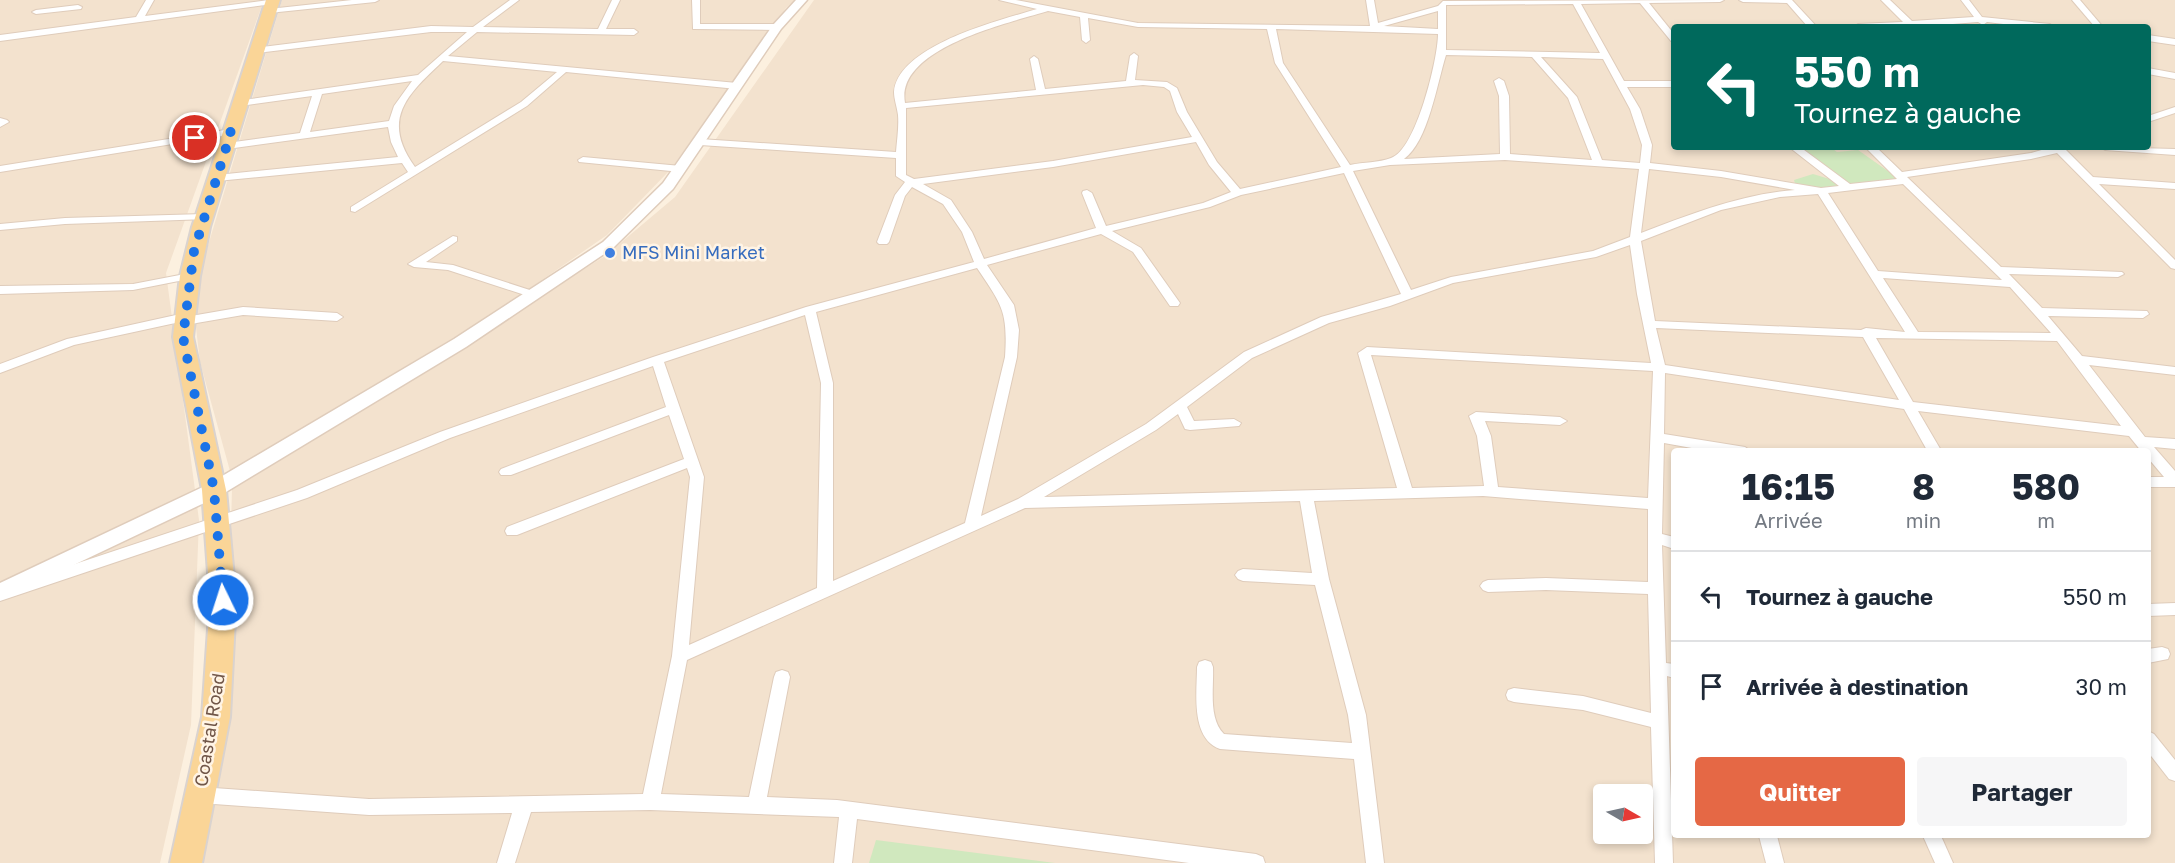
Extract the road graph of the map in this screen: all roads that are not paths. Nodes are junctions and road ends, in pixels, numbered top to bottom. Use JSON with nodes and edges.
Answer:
{"nodes":[{"id":1,"x":150,"y":0,"type":"edge"},
{"id":2,"x":221,"y":0,"type":"edge"},
{"id":3,"x":375,"y":0,"type":"edge"},
{"id":4,"x":515,"y":0,"type":"edge"},
{"id":5,"x":616,"y":0,"type":"edge"},
{"id":6,"x":696,"y":0,"type":"edge"},
{"id":7,"x":802,"y":0,"type":"edge"},
{"id":8,"x":1003,"y":0,"type":"edge"},
{"id":9,"x":1370,"y":0,"type":"edge"},
{"id":10,"x":1575,"y":0,"type":"edge"},
{"id":11,"x":1642,"y":0,"type":"edge"},
{"id":12,"x":1720,"y":0,"type":"edge"},
{"id":13,"x":1743,"y":0,"type":"edge"},
{"id":14,"x":1788,"y":0,"type":"edge"},
{"id":15,"x":1885,"y":0,"type":"edge"},
{"id":16,"x":1965,"y":0,"type":"edge"},
{"id":17,"x":2076,"y":0,"type":"edge"},
{"id":18,"x":1478,"y":1,"type":"edge"},
{"id":19,"x":1442,"y":3,"type":"edge"},
{"id":20,"x":81,"y":4,"type":"edge"},
{"id":21,"x":271,"y":4,"type":"edge"},
{"id":22,"x":1048,"y":8,"type":"junction"},
{"id":23,"x":217,"y":9,"type":"junction"},
{"id":24,"x":36,"y":12,"type":"dead end"},
{"id":25,"x":1084,"y":14,"type":"junction"},
{"id":26,"x":1980,"y":19,"type":"junction"},
{"id":27,"x":139,"y":20,"type":"junction"},
{"id":28,"x":1810,"y":24,"type":"edge"},
{"id":29,"x":1909,"y":24,"type":"edge"},
{"id":30,"x":1922,"y":24,"type":"edge"},
{"id":31,"x":1984,"y":24,"type":"edge"},
{"id":32,"x":2024,"y":24,"type":"edge"},
{"id":33,"x":2096,"y":24,"type":"edge"},
{"id":34,"x":777,"y":27,"type":"junction"},
{"id":35,"x":1271,"y":27,"type":"junction"},
{"id":36,"x":475,"y":28,"type":"junction"},
{"id":37,"x":1375,"y":28,"type":"junction"},
{"id":38,"x":63,"y":30,"type":"junction"},
{"id":39,"x":634,"y":32,"type":"dead end"},
{"id":40,"x":1443,"y":32,"type":"junction"},
{"id":41,"x":600,"y":33,"type":"junction"},
{"id":42,"x":1671,"y":35,"type":"edge"},
{"id":43,"x":0,"y":38,"type":"edge"},
{"id":44,"x":2151,"y":38,"type":"edge"},
{"id":45,"x":1086,"y":40,"type":"dead end"},
{"id":46,"x":2175,"y":42,"type":"edge"},
{"id":47,"x":257,"y":50,"type":"junction"},
{"id":48,"x":1442,"y":52,"type":"junction"},
{"id":49,"x":1534,"y":54,"type":"junction"},
{"id":50,"x":1134,"y":56,"type":"dead end"},
{"id":51,"x":1607,"y":56,"type":"junction"},
{"id":52,"x":442,"y":58,"type":"junction"},
{"id":53,"x":1034,"y":59,"type":"dead end"},
{"id":54,"x":565,"y":69,"type":"junction"},
{"id":55,"x":2151,"y":72,"type":"edge"},
{"id":56,"x":2175,"y":76,"type":"edge"},
{"id":57,"x":423,"y":77,"type":"junction"},
{"id":58,"x":1499,"y":81,"type":"dead end"},
{"id":59,"x":1130,"y":84,"type":"junction"},
{"id":60,"x":1620,"y":84,"type":"junction"},
{"id":61,"x":1671,"y":84,"type":"edge"},
{"id":62,"x":738,"y":86,"type":"junction"},
{"id":63,"x":318,"y":91,"type":"junction"},
{"id":64,"x":1041,"y":93,"type":"junction"},
{"id":65,"x":240,"y":103,"type":"junction"},
{"id":66,"x":901,"y":106,"type":"junction"},
{"id":67,"x":2175,"y":110,"type":"edge"},
{"id":68,"x":2151,"y":118,"type":"edge"},
{"id":69,"x":393,"y":123,"type":"junction"},
{"id":70,"x":304,"y":135,"type":"junction"},
{"id":71,"x":229,"y":139,"type":"junction"},
{"id":72,"x":1198,"y":139,"type":"junction"},
{"id":73,"x":700,"y":142,"type":"junction"},
{"id":74,"x":1798,"y":150,"type":"edge"},
{"id":75,"x":1873,"y":150,"type":"edge"},
{"id":76,"x":2051,"y":150,"type":"edge"},
{"id":77,"x":2064,"y":150,"type":"edge"},
{"id":78,"x":2147,"y":150,"type":"edge"},
{"id":79,"x":2175,"y":152,"type":"edge"},
{"id":80,"x":900,"y":155,"type":"junction"},
{"id":81,"x":1505,"y":157,"type":"junction"},
{"id":82,"x":403,"y":160,"type":"junction"},
{"id":83,"x":583,"y":160,"type":"dead end"},
{"id":84,"x":1386,"y":163,"type":"junction"},
{"id":85,"x":1598,"y":163,"type":"junction"},
{"id":86,"x":1645,"y":166,"type":"junction"},
{"id":87,"x":0,"y":169,"type":"edge"},
{"id":88,"x":681,"y":169,"type":"junction"},
{"id":89,"x":1347,"y":169,"type":"junction"},
{"id":90,"x":413,"y":172,"type":"junction"},
{"id":91,"x":1902,"y":176,"type":"junction"},
{"id":92,"x":217,"y":178,"type":"junction"},
{"id":93,"x":2090,"y":180,"type":"junction"},
{"id":94,"x":910,"y":183,"type":"junction"},
{"id":95,"x":2175,"y":186,"type":"edge"},
{"id":96,"x":1847,"y":187,"type":"junction"},
{"id":97,"x":1821,"y":191,"type":"junction"},
{"id":98,"x":1238,"y":193,"type":"junction"},
{"id":99,"x":1087,"y":194,"type":"dead end"},
{"id":100,"x":355,"y":209,"type":"dead end"},
{"id":101,"x":204,"y":217,"type":"junction"},
{"id":102,"x":0,"y":227,"type":"edge"},
{"id":103,"x":1102,"y":230,"type":"junction"},
{"id":104,"x":453,"y":239,"type":"dead end"},
{"id":105,"x":1635,"y":241,"type":"junction"},
{"id":106,"x":883,"y":242,"type":"dead end"},
{"id":107,"x":2162,"y":254,"type":"junction"},
{"id":108,"x":2175,"y":254,"type":"edge"},
{"id":109,"x":980,"y":262,"type":"junction"},
{"id":110,"x":2175,"y":266,"type":"edge"},
{"id":111,"x":2000,"y":270,"type":"junction"},
{"id":112,"x":1875,"y":274,"type":"junction"},
{"id":113,"x":2118,"y":274,"type":"dead end"},
{"id":114,"x":190,"y":276,"type":"junction"},
{"id":115,"x":2013,"y":284,"type":"junction"},
{"id":116,"x":0,"y":290,"type":"edge"},
{"id":117,"x":535,"y":295,"type":"junction"},
{"id":118,"x":1408,"y":296,"type":"junction"},
{"id":119,"x":1174,"y":303,"type":"dead end"},
{"id":120,"x":810,"y":310,"type":"junction"},
{"id":121,"x":2038,"y":312,"type":"junction"},
{"id":122,"x":2143,"y":314,"type":"dead end"},
{"id":123,"x":338,"y":317,"type":"dead end"},
{"id":124,"x":185,"y":319,"type":"junction"},
{"id":125,"x":1650,"y":324,"type":"junction"},
{"id":126,"x":1866,"y":332,"type":"junction"},
{"id":127,"x":1914,"y":336,"type":"junction"},
{"id":128,"x":2061,"y":337,"type":"junction"},
{"id":129,"x":657,"y":360,"type":"junction"},
{"id":130,"x":2079,"y":360,"type":"junction"},
{"id":131,"x":0,"y":369,"type":"edge"},
{"id":132,"x":1659,"y":369,"type":"junction"},
{"id":133,"x":2175,"y":370,"type":"edge"},
{"id":134,"x":1180,"y":405,"type":"junction"},
{"id":135,"x":1910,"y":406,"type":"junction"},
{"id":136,"x":673,"y":409,"type":"junction"},
{"id":137,"x":1560,"y":421,"type":"dead end"},
{"id":138,"x":1234,"y":423,"type":"dead end"},
{"id":139,"x":2137,"y":436,"type":"junction"},
{"id":140,"x":1656,"y":437,"type":"junction"},
{"id":141,"x":2175,"y":444,"type":"edge"},
{"id":142,"x":1721,"y":448,"type":"edge"},
{"id":143,"x":1933,"y":448,"type":"edge"},
{"id":144,"x":2147,"y":448,"type":"edge"},
{"id":145,"x":2151,"y":453,"type":"edge"},
{"id":146,"x":691,"y":461,"type":"junction"},
{"id":147,"x":506,"y":472,"type":"dead end"},
{"id":148,"x":2175,"y":481,"type":"edge"},
{"id":149,"x":2151,"y":482,"type":"edge"},
{"id":150,"x":214,"y":490,"type":"junction"},
{"id":151,"x":1492,"y":492,"type":"junction"},
{"id":152,"x":1406,"y":493,"type":"junction"},
{"id":153,"x":1306,"y":496,"type":"junction"},
{"id":154,"x":1023,"y":503,"type":"junction"},
{"id":155,"x":1654,"y":504,"type":"junction"},
{"id":156,"x":219,"y":522,"type":"junction"},
{"id":157,"x":972,"y":524,"type":"junction"},
{"id":158,"x":512,"y":531,"type":"dead end"},
{"id":159,"x":1654,"y":538,"type":"junction"},
{"id":160,"x":1671,"y":542,"type":"edge"},
{"id":161,"x":1243,"y":575,"type":"dead end"},
{"id":162,"x":1321,"y":579,"type":"junction"},
{"id":163,"x":1488,"y":586,"type":"dead end"},
{"id":164,"x":1655,"y":588,"type":"junction"},
{"id":165,"x":825,"y":591,"type":"junction"},
{"id":166,"x":0,"y":594,"type":"edge"},
{"id":167,"x":2175,"y":609,"type":"edge"},
{"id":168,"x":2151,"y":610,"type":"edge"},
{"id":169,"x":680,"y":656,"type":"junction"},
{"id":170,"x":1205,"y":667,"type":"dead end"},
{"id":171,"x":1666,"y":669,"type":"edge"},
{"id":172,"x":782,"y":676,"type":"dead end"},
{"id":173,"x":1514,"y":695,"type":"dead end"},
{"id":174,"x":1659,"y":722,"type":"junction"},
{"id":175,"x":2151,"y":743,"type":"edge"},
{"id":176,"x":1363,"y":752,"type":"junction"},
{"id":177,"x":1667,"y":757,"type":"edge"},
{"id":178,"x":2175,"y":773,"type":"edge"},
{"id":179,"x":200,"y":795,"type":"junction"},
{"id":180,"x":650,"y":802,"type":"junction"},
{"id":181,"x":524,"y":804,"type":"junction"},
{"id":182,"x":756,"y":806,"type":"junction"},
{"id":183,"x":849,"y":810,"type":"junction"},
{"id":184,"x":1769,"y":838,"type":"edge"},
{"id":185,"x":1933,"y":838,"type":"edge"},
{"id":186,"x":186,"y":863,"type":"edge"},
{"id":187,"x":506,"y":863,"type":"edge"},
{"id":188,"x":843,"y":863,"type":"edge"},
{"id":189,"x":1256,"y":863,"type":"edge"},
{"id":190,"x":1375,"y":863,"type":"edge"},
{"id":191,"x":1664,"y":863,"type":"edge"},
{"id":192,"x":1775,"y":863,"type":"edge"},
{"id":193,"x":1944,"y":863,"type":"edge"}],
"edges":[{"from":1,"to":27,"type":"street"},
{"from":2,"to":23,"type":"street"},
{"from":3,"to":21,"type":"street"},
{"from":4,"to":36,"type":"street"},
{"from":5,"to":41,"type":"street"},
{"from":6,"to":34,"type":"street"},
{"from":7,"to":34,"type":"street"},
{"from":8,"to":22,"type":"street"},
{"from":9,"to":37,"type":"street"},
{"from":10,"to":11,"type":"street"},
{"from":10,"to":18,"type":"street"},
{"from":10,"to":51,"type":"street"},
{"from":11,"to":12,"type":"street"},
{"from":11,"to":42,"type":"street"},
{"from":13,"to":14,"type":"street"},
{"from":14,"to":28,"type":"street"},
{"from":15,"to":29,"type":"street"},
{"from":16,"to":26,"type":"street"},
{"from":17,"to":33,"type":"street"},
{"from":18,"to":19,"type":"street"},
{"from":19,"to":37,"type":"street"},
{"from":19,"to":40,"type":"street"},
{"from":20,"to":24,"type":"street"},
{"from":20,"to":38,"type":"street"},
{"from":21,"to":23,"type":"street"},
{"from":21,"to":47,"type":"main road","name":"Coastal Road"},
{"from":22,"to":25,"type":"street"},
{"from":22,"to":66,"type":"street"},
{"from":23,"to":27,"type":"street"},
{"from":25,"to":35,"type":"street"},
{"from":25,"to":45,"type":"street"},
{"from":26,"to":30,"type":"street"},
{"from":26,"to":31,"type":"street"},
{"from":26,"to":32,"type":"street"},
{"from":27,"to":38,"type":"street"},
{"from":34,"to":62,"type":"street"},
{"from":35,"to":37,"type":"street"},
{"from":35,"to":89,"type":"street"},
{"from":36,"to":41,"type":"street"},
{"from":36,"to":47,"type":"street"},
{"from":36,"to":52,"type":"street"},
{"from":37,"to":40,"type":"street"},
{"from":38,"to":43,"type":"street"},
{"from":39,"to":41,"type":"street"},
{"from":40,"to":48,"type":"street"},
{"from":44,"to":46,"type":"street"},
{"from":47,"to":65,"type":"main road","name":"Coastal Road"},
{"from":48,"to":49,"type":"street"},
{"from":48,"to":84,"type":"street"},
{"from":49,"to":51,"type":"street"},
{"from":49,"to":85,"type":"street"},
{"from":50,"to":59,"type":"street"},
{"from":51,"to":60,"type":"street"},
{"from":52,"to":54,"type":"street"},
{"from":52,"to":57,"type":"street"},
{"from":53,"to":64,"type":"street"},
{"from":54,"to":62,"type":"street"},
{"from":54,"to":90,"type":"street"},
{"from":55,"to":56,"type":"street"},
{"from":57,"to":63,"type":"street"},
{"from":57,"to":69,"type":"street"},
{"from":58,"to":81,"type":"street"},
{"from":59,"to":64,"type":"street"},
{"from":59,"to":72,"type":"street"},
{"from":60,"to":61,"type":"street"},
{"from":60,"to":86,"type":"street"},
{"from":62,"to":73,"type":"street"},
{"from":63,"to":65,"type":"street"},
{"from":63,"to":70,"type":"street"},
{"from":64,"to":66,"type":"street"},
{"from":65,"to":71,"type":"main road","name":"Coastal Road"},
{"from":66,"to":80,"type":"street"},
{"from":67,"to":68,"type":"street"},
{"from":69,"to":70,"type":"street"},
{"from":69,"to":82,"type":"street"},
{"from":70,"to":71,"type":"street"},
{"from":71,"to":87,"type":"street"},
{"from":71,"to":92,"type":"main road","name":"Coastal Road"},
{"from":72,"to":94,"type":"street"},
{"from":72,"to":98,"type":"street"},
{"from":73,"to":80,"type":"street"},
{"from":73,"to":88,"type":"street"},
{"from":74,"to":96,"type":"street"},
{"from":75,"to":91,"type":"street"},
{"from":76,"to":91,"type":"street"},
{"from":77,"to":93,"type":"street"},
{"from":78,"to":79,"type":"street"},
{"from":80,"to":94,"type":"street"},
{"from":81,"to":84,"type":"street"},
{"from":81,"to":85,"type":"street"},
{"from":82,"to":90,"type":"street"},
{"from":82,"to":92,"type":"street"},
{"from":83,"to":88,"type":"street"},
{"from":84,"to":89,"type":"street"},
{"from":85,"to":86,"type":"street"},
{"from":86,"to":97,"type":"street"},
{"from":86,"to":105,"type":"street"},
{"from":88,"to":117,"type":"street"},
{"from":89,"to":98,"type":"street"},
{"from":89,"to":118,"type":"street"},
{"from":90,"to":100,"type":"street"},
{"from":91,"to":96,"type":"street"},
{"from":91,"to":111,"type":"street"},
{"from":92,"to":101,"type":"main road","name":"Coastal Road"},
{"from":93,"to":95,"type":"street"},
{"from":93,"to":107,"type":"street"},
{"from":94,"to":106,"type":"street"},
{"from":94,"to":109,"type":"street"},
{"from":96,"to":97,"type":"street"},
{"from":97,"to":105,"type":"street"},
{"from":97,"to":112,"type":"street"},
{"from":98,"to":103,"type":"street"},
{"from":99,"to":103,"type":"street"},
{"from":101,"to":102,"type":"street"},
{"from":101,"to":114,"type":"main road","name":"Coastal Road"},
{"from":103,"to":109,"type":"street"},
{"from":103,"to":119,"type":"street"},
{"from":104,"to":117,"type":"street"},
{"from":105,"to":118,"type":"street"},
{"from":105,"to":125,"type":"street"},
{"from":107,"to":108,"type":"street"},
{"from":107,"to":110,"type":"street"},
{"from":109,"to":120,"type":"street"},
{"from":109,"to":157,"type":"street"},
{"from":111,"to":113,"type":"street"},
{"from":111,"to":115,"type":"street"},
{"from":112,"to":115,"type":"street"},
{"from":112,"to":127,"type":"street"},
{"from":114,"to":116,"type":"street"},
{"from":114,"to":124,"type":"main road","name":"Coastal Road"},
{"from":115,"to":121,"type":"street"},
{"from":117,"to":150,"type":"street"},
{"from":118,"to":134,"type":"street"},
{"from":120,"to":129,"type":"street"},
{"from":120,"to":165,"type":"street"},
{"from":121,"to":122,"type":"street"},
{"from":121,"to":128,"type":"street"},
{"from":123,"to":124,"type":"street"},
{"from":124,"to":131,"type":"street"},
{"from":124,"to":150,"type":"main road","name":"Coastal Road"},
{"from":125,"to":126,"type":"street"},
{"from":125,"to":132,"type":"street"},
{"from":126,"to":127,"type":"street"},
{"from":126,"to":135,"type":"street"},
{"from":127,"to":128,"type":"street"},
{"from":128,"to":130,"type":"street"},
{"from":129,"to":136,"type":"street"},
{"from":129,"to":156,"type":"street"},
{"from":130,"to":133,"type":"street"},
{"from":130,"to":139,"type":"street"},
{"from":132,"to":135,"type":"street"},
{"from":132,"to":140,"type":"street"},
{"from":132,"to":152,"type":"street"},
{"from":134,"to":138,"type":"street"},
{"from":134,"to":154,"type":"street"},
{"from":135,"to":139,"type":"street"},
{"from":135,"to":143,"type":"street"},
{"from":136,"to":146,"type":"street"},
{"from":136,"to":147,"type":"street"},
{"from":137,"to":151,"type":"street"},
{"from":139,"to":141,"type":"street"},
{"from":139,"to":144,"type":"street"},
{"from":140,"to":142,"type":"street"},
{"from":140,"to":155,"type":"street"},
{"from":145,"to":148,"type":"street"},
{"from":146,"to":158,"type":"street"},
{"from":146,"to":169,"type":"street"},
{"from":148,"to":149,"type":"street"},
{"from":150,"to":156,"type":"main road","name":"Coastal Road"},
{"from":150,"to":166,"type":"street"},
{"from":151,"to":152,"type":"street"},
{"from":151,"to":155,"type":"street"},
{"from":152,"to":153,"type":"street"},
{"from":153,"to":154,"type":"street"},
{"from":153,"to":162,"type":"street"},
{"from":154,"to":157,"type":"street"},
{"from":155,"to":159,"type":"street"},
{"from":156,"to":166,"type":"street"},
{"from":156,"to":179,"type":"main road","name":"Coastal Road"},
{"from":157,"to":165,"type":"street"},
{"from":159,"to":160,"type":"street"},
{"from":159,"to":164,"type":"street"},
{"from":161,"to":162,"type":"street"},
{"from":162,"to":176,"type":"street"},
{"from":163,"to":164,"type":"street"},
{"from":164,"to":171,"type":"street"},
{"from":165,"to":169,"type":"street"},
{"from":167,"to":168,"type":"street"},
{"from":169,"to":180,"type":"street"},
{"from":170,"to":176,"type":"street"},
{"from":171,"to":174,"type":"street"},
{"from":172,"to":182,"type":"street"},
{"from":173,"to":174,"type":"street"},
{"from":174,"to":177,"type":"street"},
{"from":175,"to":178,"type":"street"},
{"from":176,"to":190,"type":"street"},
{"from":177,"to":191,"type":"street"},
{"from":179,"to":181,"type":"street"},
{"from":179,"to":186,"type":"main road","name":"Coastal Road"},
{"from":180,"to":181,"type":"street"},
{"from":180,"to":182,"type":"street"},
{"from":181,"to":187,"type":"street"},
{"from":182,"to":183,"type":"street"},
{"from":183,"to":188,"type":"street"},
{"from":183,"to":189,"type":"street"},
{"from":184,"to":192,"type":"street"},
{"from":185,"to":193,"type":"street"}]}
